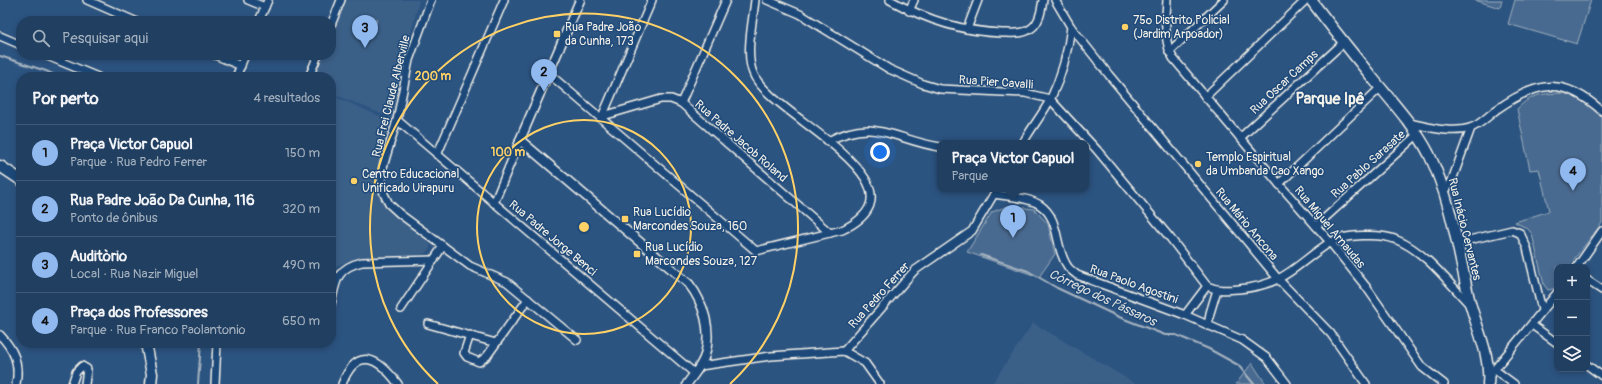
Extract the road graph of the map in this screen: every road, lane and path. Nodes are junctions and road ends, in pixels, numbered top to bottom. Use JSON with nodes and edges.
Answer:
{"nodes":[{"id":1,"x":87,"y":0,"type":"edge"},
{"id":2,"x":248,"y":0,"type":"edge"},
{"id":3,"x":268,"y":0,"type":"edge"},
{"id":4,"x":341,"y":0,"type":"edge"},
{"id":5,"x":431,"y":0,"type":"edge"},
{"id":6,"x":504,"y":0,"type":"edge"},
{"id":7,"x":580,"y":0,"type":"edge"},
{"id":8,"x":652,"y":0,"type":"edge"},
{"id":9,"x":726,"y":0,"type":"edge"},
{"id":10,"x":755,"y":0,"type":"edge"},
{"id":11,"x":767,"y":0,"type":"edge"},
{"id":12,"x":890,"y":0,"type":"edge"},
{"id":13,"x":914,"y":0,"type":"edge"},
{"id":14,"x":978,"y":0,"type":"edge"},
{"id":15,"x":1043,"y":0,"type":"edge"},
{"id":16,"x":1055,"y":0,"type":"edge"},
{"id":17,"x":1167,"y":0,"type":"edge"},
{"id":18,"x":1224,"y":0,"type":"edge"},
{"id":19,"x":1306,"y":0,"type":"edge"},
{"id":20,"x":1311,"y":0,"type":"edge"},
{"id":21,"x":265,"y":8,"type":"junction"},
{"id":22,"x":909,"y":10,"type":"junction"},
{"id":23,"x":124,"y":16,"type":"edge"},
{"id":24,"x":261,"y":16,"type":"edge"},
{"id":25,"x":335,"y":16,"type":"edge"},
{"id":26,"x":1071,"y":27,"type":"junction"},
{"id":27,"x":967,"y":29,"type":"junction"},
{"id":28,"x":0,"y":36,"type":"edge"},
{"id":29,"x":16,"y":43,"type":"edge"},
{"id":30,"x":1343,"y":43,"type":"junction"},
{"id":31,"x":1169,"y":52,"type":"junction"},
{"id":32,"x":57,"y":60,"type":"edge"},
{"id":33,"x":227,"y":60,"type":"edge"},
{"id":34,"x":243,"y":60,"type":"edge"},
{"id":35,"x":316,"y":60,"type":"edge"},
{"id":36,"x":241,"y":66,"type":"junction"},
{"id":37,"x":86,"y":72,"type":"edge"},
{"id":38,"x":238,"y":72,"type":"edge"},
{"id":39,"x":311,"y":72,"type":"edge"},
{"id":40,"x":548,"y":73,"type":"junction"},
{"id":41,"x":1380,"y":88,"type":"junction"},
{"id":42,"x":1205,"y":97,"type":"junction"},
{"id":43,"x":1050,"y":99,"type":"junction"},
{"id":44,"x":681,"y":102,"type":"junction"},
{"id":45,"x":1602,"y":111,"type":"edge"},
{"id":46,"x":602,"y":117,"type":"junction"},
{"id":47,"x":397,"y":120,"type":"junction"},
{"id":48,"x":1410,"y":123,"type":"junction"},
{"id":49,"x":1471,"y":128,"type":"junction"},
{"id":50,"x":1418,"y":134,"type":"junction"},
{"id":51,"x":1240,"y":138,"type":"junction"},
{"id":52,"x":520,"y":140,"type":"junction"},
{"id":53,"x":1025,"y":140,"type":"edge"},
{"id":54,"x":1088,"y":140,"type":"edge"},
{"id":55,"x":828,"y":141,"type":"junction"},
{"id":56,"x":1089,"y":141,"type":"edge"},
{"id":57,"x":937,"y":145,"type":"edge"},
{"id":58,"x":437,"y":156,"type":"junction"},
{"id":59,"x":0,"y":166,"type":"edge"},
{"id":60,"x":16,"y":176,"type":"edge"},
{"id":61,"x":1279,"y":184,"type":"junction"},
{"id":62,"x":1445,"y":191,"type":"junction"},
{"id":63,"x":996,"y":192,"type":"edge"},
{"id":64,"x":494,"y":203,"type":"junction"},
{"id":65,"x":1316,"y":226,"type":"junction"},
{"id":66,"x":1602,"y":231,"type":"edge"},
{"id":67,"x":830,"y":234,"type":"junction"},
{"id":68,"x":1330,"y":242,"type":"junction"},
{"id":69,"x":1456,"y":243,"type":"junction"},
{"id":70,"x":443,"y":246,"type":"junction"},
{"id":71,"x":434,"y":260,"type":"junction"},
{"id":72,"x":1579,"y":264,"type":"edge"},
{"id":73,"x":1279,"y":280,"type":"junction"},
{"id":74,"x":1590,"y":282,"type":"edge"},
{"id":75,"x":336,"y":285,"type":"edge"},
{"id":76,"x":1206,"y":286,"type":"junction"},
{"id":77,"x":1217,"y":290,"type":"junction"},
{"id":78,"x":1602,"y":290,"type":"edge"},
{"id":79,"x":1554,"y":296,"type":"edge"},
{"id":80,"x":528,"y":299,"type":"junction"},
{"id":81,"x":1471,"y":306,"type":"junction"},
{"id":82,"x":401,"y":308,"type":"dead end"},
{"id":83,"x":1542,"y":310,"type":"junction"},
{"id":84,"x":1185,"y":315,"type":"junction"},
{"id":85,"x":428,"y":324,"type":"dead end"},
{"id":86,"x":1532,"y":324,"type":"junction"},
{"id":87,"x":1208,"y":326,"type":"junction"},
{"id":88,"x":0,"y":335,"type":"edge"},
{"id":89,"x":470,"y":335,"type":"junction"},
{"id":90,"x":577,"y":340,"type":"dead end"},
{"id":91,"x":1554,"y":341,"type":"edge"},
{"id":92,"x":496,"y":343,"type":"junction"},
{"id":93,"x":147,"y":348,"type":"edge"},
{"id":94,"x":217,"y":348,"type":"edge"},
{"id":95,"x":844,"y":351,"type":"junction"},
{"id":96,"x":700,"y":366,"type":"junction"},
{"id":97,"x":1590,"y":367,"type":"edge"},
{"id":98,"x":694,"y":373,"type":"junction"},
{"id":99,"x":1602,"y":376,"type":"edge"},
{"id":100,"x":1491,"y":377,"type":"edge"},
{"id":101,"x":16,"y":384,"type":"edge"},
{"id":102,"x":72,"y":384,"type":"edge"},
{"id":103,"x":85,"y":384,"type":"edge"},
{"id":104,"x":151,"y":384,"type":"edge"},
{"id":105,"x":215,"y":384,"type":"edge"},
{"id":106,"x":342,"y":384,"type":"edge"},
{"id":107,"x":398,"y":384,"type":"edge"},
{"id":108,"x":687,"y":384,"type":"edge"},
{"id":109,"x":880,"y":384,"type":"edge"},
{"id":110,"x":1287,"y":384,"type":"edge"},
{"id":111,"x":1366,"y":384,"type":"edge"},
{"id":112,"x":1444,"y":384,"type":"edge"},
{"id":113,"x":1514,"y":384,"type":"edge"}],
"edges":[{"from":1,"to":23,"type":"street"},
{"from":2,"to":21,"type":"street"},
{"from":3,"to":21,"type":"street"},
{"from":4,"to":25,"type":"street"},
{"from":5,"to":47,"type":"street","name":"Rua Frei Claude Alberville"},
{"from":6,"to":58,"type":"street"},
{"from":7,"to":40,"type":"street"},
{"from":8,"to":46,"type":"street"},
{"from":9,"to":44,"type":"street"},
{"from":10,"to":55,"type":"street"},
{"from":11,"to":43,"type":"street","name":"Rua Pier Cavalli"},
{"from":12,"to":22,"type":"street"},
{"from":13,"to":22,"type":"street"},
{"from":14,"to":27,"type":"street"},
{"from":15,"to":27,"type":"street"},
{"from":16,"to":26,"type":"street","name":"Rua Mário Ancona"},
{"from":17,"to":31,"type":"street"},
{"from":18,"to":31,"type":"street"},
{"from":19,"to":42,"type":"street"},
{"from":20,"to":30,"type":"main road","name":"Rua Inácio Cervantes"},
{"from":21,"to":24,"type":"street"},
{"from":22,"to":27,"type":"street"},
{"from":26,"to":43,"type":"street"},
{"from":26,"to":73,"type":"street","name":"Rua Mário Ancona"},
{"from":28,"to":29,"type":"street"},
{"from":30,"to":41,"type":"main road","name":"Rua Inácio Cervantes"},
{"from":30,"to":51,"type":"street","name":"Rua Oscar Camps"},
{"from":31,"to":42,"type":"street","name":"Rua Miguel Arnaudas"},
{"from":32,"to":37,"type":"street"},
{"from":33,"to":36,"type":"street"},
{"from":34,"to":36,"type":"street"},
{"from":35,"to":39,"type":"street"},
{"from":36,"to":38,"type":"street"},
{"from":40,"to":46,"type":"street"},
{"from":40,"to":52,"type":"street"},
{"from":41,"to":48,"type":"main road","name":"Rua Inácio Cervantes"},
{"from":41,"to":61,"type":"street"},
{"from":42,"to":51,"type":"street","name":"Rua Miguel Arnaudas"},
{"from":43,"to":53,"type":"street"},
{"from":43,"to":54,"type":"street"},
{"from":44,"to":46,"type":"street","name":"Rua Padre Jacob Roland"},
{"from":44,"to":67,"type":"street","name":"Rua Padre Jacob Roland"},
{"from":45,"to":49,"type":"street"},
{"from":46,"to":67,"type":"street"},
{"from":47,"to":58,"type":"street","name":"Rua Padre Jorge Benci"},
{"from":47,"to":70,"type":"street","name":"Rua Frei Claude Alberville"},
{"from":48,"to":49,"type":"street"},
{"from":48,"to":50,"type":"main road","name":"Rua Inácio Cervantes"},
{"from":49,"to":62,"type":"street"},
{"from":50,"to":62,"type":"main road","name":"Rua Inácio Cervantes"},
{"from":50,"to":65,"type":"street","name":"Rua Pablo Sarasate"},
{"from":51,"to":61,"type":"street","name":"Rua Miguel Arnaudas"},
{"from":52,"to":64,"type":"street"},
{"from":52,"to":96,"type":"street"},
{"from":55,"to":57,"type":"street"},
{"from":55,"to":67,"type":"street"},
{"from":56,"to":76,"type":"street"},
{"from":58,"to":64,"type":"street","name":"Rua Padre Jorge Benci"},
{"from":59,"to":60,"type":"main road"},
{"from":61,"to":65,"type":"street","name":"Rua Miguel Arnaudas"},
{"from":62,"to":69,"type":"main road","name":"Rua Inácio Cervantes"},
{"from":63,"to":84,"type":"street","name":"Rua Paolo Agostini"},
{"from":63,"to":95,"type":"street","name":"Rua Pedro Ferrer"},
{"from":64,"to":98,"type":"street","name":"Rua Padre Jorge Benci"},
{"from":65,"to":68,"type":"street","name":"Rua Miguel Arnaudas"},
{"from":66,"to":72,"type":"street"},
{"from":68,"to":73,"type":"street"},
{"from":68,"to":81,"type":"street"},
{"from":68,"to":112,"type":"street","name":"Rua Miguel Arnaudas"},
{"from":69,"to":81,"type":"main road","name":"Rua Inácio Cervantes"},
{"from":69,"to":83,"type":"street"},
{"from":70,"to":71,"type":"street"},
{"from":70,"to":80,"type":"street","name":"Rua Frei Claude Alberville"},
{"from":71,"to":75,"type":"street"},
{"from":71,"to":82,"type":"street"},
{"from":73,"to":77,"type":"street"},
{"from":73,"to":111,"type":"street","name":"Rua Mário Ancona"},
{"from":74,"to":78,"type":"street"},
{"from":76,"to":77,"type":"street"},
{"from":76,"to":84,"type":"street"},
{"from":77,"to":87,"type":"street"},
{"from":79,"to":83,"type":"street"},
{"from":80,"to":90,"type":"street","name":"Rua Frei Claude Alberville"},
{"from":80,"to":92,"type":"street"},
{"from":81,"to":100,"type":"main road","name":"Rua Inácio Cervantes"},
{"from":83,"to":86,"type":"street"},
{"from":84,"to":87,"type":"street","name":"Rua Paolo Agostini"},
{"from":85,"to":89,"type":"street"},
{"from":86,"to":91,"type":"street"},
{"from":86,"to":100,"type":"street"},
{"from":87,"to":110,"type":"street","name":"Rua Paolo Agostini"},
{"from":88,"to":101,"type":"street"},
{"from":89,"to":92,"type":"street"},
{"from":89,"to":92,"type":"street"},
{"from":93,"to":104,"type":"main road"},
{"from":94,"to":105,"type":"street"},
{"from":95,"to":96,"type":"street"},
{"from":95,"to":109,"type":"street"},
{"from":96,"to":98,"type":"street"},
{"from":97,"to":99,"type":"street"},
{"from":98,"to":108,"type":"street"},
{"from":100,"to":113,"type":"street"},
{"from":102,"to":103,"type":"street"},
{"from":106,"to":107,"type":"street"}]}
